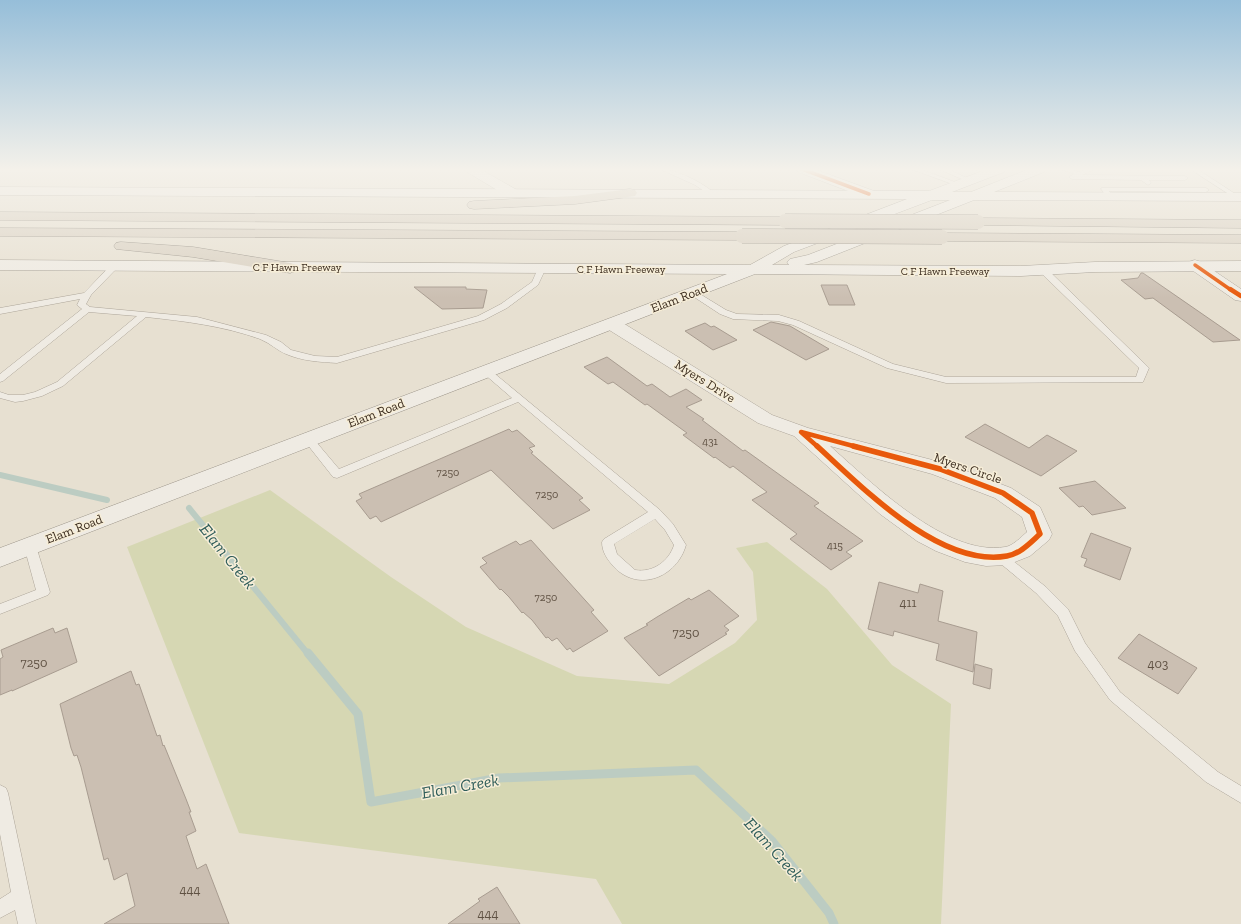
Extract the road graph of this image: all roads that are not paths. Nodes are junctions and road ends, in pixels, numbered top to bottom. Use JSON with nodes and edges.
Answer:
{"nodes":[{"id":1,"x":255,"y":212,"type":"edge"},
{"id":2,"x":887,"y":212,"type":"edge"},
{"id":3,"x":931,"y":212,"type":"edge"},
{"id":4,"x":0,"y":216,"type":"edge"},
{"id":5,"x":186,"y":217,"type":"junction"},
{"id":6,"x":1241,"y":224,"type":"edge"},
{"id":7,"x":0,"y":232,"type":"edge"},
{"id":8,"x":1241,"y":239,"type":"edge"},
{"id":9,"x":0,"y":241,"type":"edge"},
{"id":10,"x":1195,"y":265,"type":"junction"},
{"id":11,"x":0,"y":266,"type":"edge"},
{"id":12,"x":114,"y":266,"type":"junction"},
{"id":13,"x":1241,"y":266,"type":"edge"},
{"id":14,"x":290,"y":268,"type":"junction"},
{"id":15,"x":542,"y":268,"type":"junction"},
{"id":16,"x":752,"y":270,"type":"junction"},
{"id":17,"x":1043,"y":270,"type":"junction"},
{"id":18,"x":692,"y":293,"type":"junction"},
{"id":19,"x":86,"y":296,"type":"junction"},
{"id":20,"x":1241,"y":296,"type":"edge"},
{"id":21,"x":87,"y":309,"type":"junction"},
{"id":22,"x":0,"y":311,"type":"edge"},
{"id":23,"x":145,"y":314,"type":"junction"},
{"id":24,"x":612,"y":324,"type":"junction"},
{"id":25,"x":486,"y":371,"type":"junction"},
{"id":26,"x":0,"y":379,"type":"edge"},
{"id":27,"x":0,"y":395,"type":"edge"},
{"id":28,"x":520,"y":398,"type":"junction"},
{"id":29,"x":801,"y":432,"type":"junction"},
{"id":30,"x":308,"y":439,"type":"junction"},
{"id":31,"x":656,"y":513,"type":"junction"},
{"id":32,"x":30,"y":546,"type":"junction"},
{"id":33,"x":999,"y":556,"type":"junction"},
{"id":34,"x":0,"y":558,"type":"edge"},
{"id":35,"x":0,"y":609,"type":"edge"},
{"id":36,"x":0,"y":793,"type":"edge"},
{"id":37,"x":1241,"y":795,"type":"edge"},
{"id":38,"x":22,"y":896,"type":"junction"},
{"id":39,"x":0,"y":909,"type":"edge"},
{"id":40,"x":27,"y":924,"type":"edge"}],
"edges":[{"from":1,"to":5,"type":"highway"},
{"from":2,"to":16,"type":"main road","name":"Elam Road"},
{"from":3,"to":16,"type":"main road","name":"Elam Road"},
{"from":4,"to":5,"type":"highway"},
{"from":5,"to":6,"type":"highway","bridge":true},
{"from":7,"to":8,"type":"highway","bridge":true},
{"from":9,"to":14,"type":"highway"},
{"from":10,"to":13,"type":"main road","name":"C F Hawn Freeway"},
{"from":10,"to":17,"type":"main road","name":"C F Hawn Freeway"},
{"from":10,"to":20,"type":"main road"},
{"from":11,"to":12,"type":"main road","name":"C F Hawn Freeway"},
{"from":12,"to":14,"type":"main road","name":"C F Hawn Freeway"},
{"from":12,"to":19,"type":"lane"},
{"from":14,"to":15,"type":"main road","name":"C F Hawn Freeway"},
{"from":15,"to":16,"type":"main road","name":"C F Hawn Freeway"},
{"from":15,"to":23,"type":"lane"},
{"from":16,"to":17,"type":"main road","name":"C F Hawn Freeway"},
{"from":16,"to":18,"type":"main road","name":"Elam Road"},
{"from":17,"to":18,"type":"lane"},
{"from":18,"to":24,"type":"main road","name":"Elam Road"},
{"from":19,"to":21,"type":"lane"},
{"from":19,"to":22,"type":"lane"},
{"from":21,"to":23,"type":"lane"},
{"from":21,"to":26,"type":"lane"},
{"from":23,"to":27,"type":"lane"},
{"from":24,"to":25,"type":"main road","name":"Elam Road"},
{"from":24,"to":29,"type":"main road","name":"Myers Drive"},
{"from":25,"to":28,"type":"lane"},
{"from":25,"to":30,"type":"main road","name":"Elam Road"},
{"from":28,"to":30,"type":"lane"},
{"from":28,"to":31,"type":"lane"},
{"from":29,"to":33,"type":"main road","name":"Myers Circle"},
{"from":29,"to":33,"type":"main road","name":"Myers Circle"},
{"from":30,"to":32,"type":"main road","name":"Elam Road"},
{"from":31,"to":31,"type":"lane"},
{"from":32,"to":34,"type":"main road","name":"Elam Road"},
{"from":32,"to":35,"type":"lane"},
{"from":33,"to":37,"type":"lane"},
{"from":36,"to":38,"type":"lane"},
{"from":38,"to":39,"type":"lane"},
{"from":38,"to":40,"type":"lane"}]}
